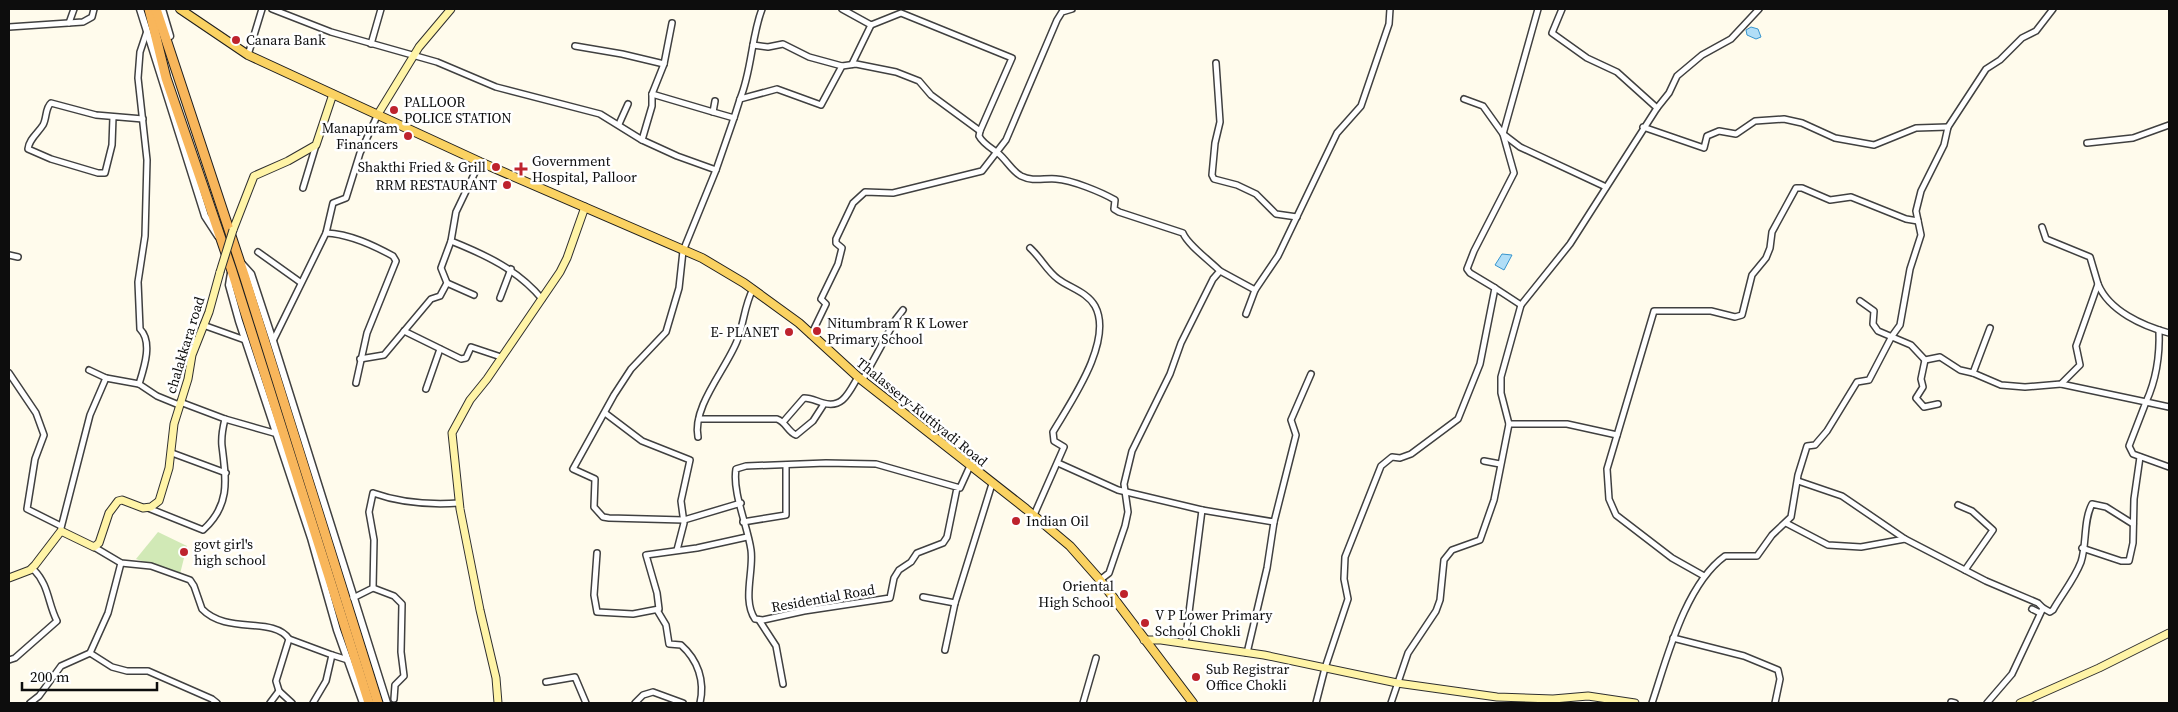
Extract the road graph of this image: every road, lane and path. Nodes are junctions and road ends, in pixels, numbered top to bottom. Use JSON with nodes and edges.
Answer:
{"nodes":[{"id":1,"x":74,"y":9,"type":"edge"},
{"id":2,"x":94,"y":9,"type":"edge"},
{"id":3,"x":140,"y":9,"type":"edge"},
{"id":4,"x":149,"y":9,"type":"edge"},
{"id":5,"x":156,"y":9,"type":"edge"},
{"id":6,"x":162,"y":9,"type":"edge"},
{"id":7,"x":180,"y":9,"type":"edge"},
{"id":8,"x":262,"y":9,"type":"edge"},
{"id":9,"x":272,"y":9,"type":"edge"},
{"id":10,"x":381,"y":9,"type":"edge"},
{"id":11,"x":451,"y":9,"type":"edge"},
{"id":12,"x":762,"y":9,"type":"edge"},
{"id":13,"x":842,"y":9,"type":"edge"},
{"id":14,"x":1072,"y":9,"type":"edge"},
{"id":15,"x":1390,"y":9,"type":"edge"},
{"id":16,"x":1538,"y":9,"type":"edge"},
{"id":17,"x":1562,"y":9,"type":"edge"},
{"id":18,"x":1759,"y":9,"type":"edge"},
{"id":19,"x":2053,"y":9,"type":"edge"},
{"id":20,"x":69,"y":23,"type":"junction"},
{"id":21,"x":672,"y":23,"type":"dead end"},
{"id":22,"x":871,"y":25,"type":"junction"},
{"id":23,"x":9,"y":26,"type":"edge"},
{"id":24,"x":147,"y":31,"type":"junction"},
{"id":25,"x":371,"y":44,"type":"junction"},
{"id":26,"x":753,"y":45,"type":"junction"},
{"id":27,"x":575,"y":46,"type":"dead end"},
{"id":28,"x":415,"y":54,"type":"junction"},
{"id":29,"x":248,"y":55,"type":"junction"},
{"id":30,"x":1216,"y":63,"type":"dead end"},
{"id":31,"x":664,"y":64,"type":"junction"},
{"id":32,"x":852,"y":64,"type":"junction"},
{"id":33,"x":842,"y":66,"type":"junction"},
{"id":34,"x":333,"y":94,"type":"junction"},
{"id":35,"x":652,"y":94,"type":"junction"},
{"id":36,"x":740,"y":99,"type":"junction"},
{"id":37,"x":1464,"y":99,"type":"dead end"},
{"id":38,"x":715,"y":101,"type":"dead end"},
{"id":39,"x":628,"y":104,"type":"dead end"},
{"id":40,"x":1657,"y":108,"type":"junction"},
{"id":41,"x":713,"y":112,"type":"junction"},
{"id":42,"x":378,"y":114,"type":"junction"},
{"id":43,"x":113,"y":117,"type":"junction"},
{"id":44,"x":734,"y":118,"type":"junction"},
{"id":45,"x":143,"y":119,"type":"junction"},
{"id":46,"x":619,"y":124,"type":"junction"},
{"id":47,"x":2169,"y":125,"type":"edge"},
{"id":48,"x":1948,"y":126,"type":"junction"},
{"id":49,"x":1643,"y":128,"type":"junction"},
{"id":50,"x":980,"y":131,"type":"junction"},
{"id":51,"x":1503,"y":134,"type":"junction"},
{"id":52,"x":642,"y":140,"type":"junction"},
{"id":53,"x":2087,"y":143,"type":"dead end"},
{"id":54,"x":316,"y":145,"type":"junction"},
{"id":55,"x":997,"y":153,"type":"junction"},
{"id":56,"x":480,"y":162,"type":"junction"},
{"id":57,"x":716,"y":170,"type":"junction"},
{"id":58,"x":1606,"y":187,"type":"junction"},
{"id":59,"x":303,"y":188,"type":"dead end"},
{"id":60,"x":220,"y":207,"type":"junction"},
{"id":61,"x":585,"y":207,"type":"junction"},
{"id":62,"x":1297,"y":217,"type":"junction"},
{"id":63,"x":1918,"y":221,"type":"junction"},
{"id":64,"x":2042,"y":227,"type":"dead end"},
{"id":65,"x":326,"y":233,"type":"junction"},
{"id":66,"x":219,"y":237,"type":"junction"},
{"id":67,"x":451,"y":241,"type":"junction"},
{"id":68,"x":1030,"y":248,"type":"dead end"},
{"id":69,"x":258,"y":252,"type":"dead end"},
{"id":70,"x":683,"y":252,"type":"junction"},
{"id":71,"x":9,"y":255,"type":"edge"},
{"id":72,"x":18,"y":257,"type":"dead end"},
{"id":73,"x":238,"y":259,"type":"junction"},
{"id":74,"x":511,"y":269,"type":"junction"},
{"id":75,"x":232,"y":271,"type":"junction"},
{"id":76,"x":1220,"y":271,"type":"junction"},
{"id":77,"x":300,"y":282,"type":"junction"},
{"id":78,"x":447,"y":283,"type":"junction"},
{"id":79,"x":2098,"y":284,"type":"junction"},
{"id":80,"x":1495,"y":288,"type":"junction"},
{"id":81,"x":753,"y":289,"type":"junction"},
{"id":82,"x":1255,"y":290,"type":"junction"},
{"id":83,"x":474,"y":295,"type":"dead end"},
{"id":84,"x":500,"y":298,"type":"dead end"},
{"id":85,"x":542,"y":299,"type":"junction"},
{"id":86,"x":1860,"y":301,"type":"dead end"},
{"id":87,"x":1521,"y":305,"type":"junction"},
{"id":88,"x":903,"y":310,"type":"dead end"},
{"id":89,"x":1246,"y":314,"type":"dead end"},
{"id":90,"x":203,"y":325,"type":"junction"},
{"id":91,"x":1990,"y":328,"type":"dead end"},
{"id":92,"x":2158,"y":330,"type":"junction"},
{"id":93,"x":404,"y":331,"type":"junction"},
{"id":94,"x":2169,"y":333,"type":"edge"},
{"id":95,"x":811,"y":335,"type":"junction"},
{"id":96,"x":1892,"y":336,"type":"junction"},
{"id":97,"x":245,"y":340,"type":"junction"},
{"id":98,"x":273,"y":341,"type":"junction"},
{"id":99,"x":440,"y":349,"type":"junction"},
{"id":100,"x":501,"y":357,"type":"junction"},
{"id":101,"x":360,"y":359,"type":"junction"},
{"id":102,"x":1925,"y":360,"type":"junction"},
{"id":103,"x":89,"y":370,"type":"dead end"},
{"id":104,"x":9,"y":373,"type":"edge"},
{"id":105,"x":1973,"y":373,"type":"junction"},
{"id":106,"x":1311,"y":374,"type":"dead end"},
{"id":107,"x":106,"y":378,"type":"junction"},
{"id":108,"x":860,"y":379,"type":"junction"},
{"id":109,"x":356,"y":383,"type":"dead end"},
{"id":110,"x":139,"y":384,"type":"junction"},
{"id":111,"x":2061,"y":384,"type":"junction"},
{"id":112,"x":426,"y":388,"type":"dead end"},
{"id":113,"x":2146,"y":402,"type":"junction"},
{"id":114,"x":179,"y":404,"type":"junction"},
{"id":115,"x":824,"y":404,"type":"junction"},
{"id":116,"x":1938,"y":404,"type":"dead end"},
{"id":117,"x":2169,"y":407,"type":"edge"},
{"id":118,"x":604,"y":413,"type":"junction"},
{"id":119,"x":224,"y":418,"type":"junction"},
{"id":120,"x":699,"y":419,"type":"junction"},
{"id":121,"x":784,"y":421,"type":"junction"},
{"id":122,"x":1509,"y":424,"type":"junction"},
{"id":123,"x":274,"y":433,"type":"junction"},
{"id":124,"x":1617,"y":435,"type":"junction"},
{"id":125,"x":698,"y":437,"type":"dead end"},
{"id":126,"x":172,"y":453,"type":"junction"},
{"id":127,"x":2140,"y":456,"type":"junction"},
{"id":128,"x":1484,"y":461,"type":"dead end"},
{"id":129,"x":1058,"y":463,"type":"junction"},
{"id":130,"x":1500,"y":464,"type":"junction"},
{"id":131,"x":786,"y":465,"type":"junction"},
{"id":132,"x":970,"y":466,"type":"junction"},
{"id":133,"x":2169,"y":467,"type":"edge"},
{"id":134,"x":226,"y":474,"type":"junction"},
{"id":135,"x":1798,"y":481,"type":"junction"},
{"id":136,"x":992,"y":484,"type":"junction"},
{"id":137,"x":957,"y":488,"type":"junction"},
{"id":138,"x":1127,"y":493,"type":"junction"},
{"id":139,"x":459,"y":503,"type":"junction"},
{"id":140,"x":741,"y":503,"type":"junction"},
{"id":141,"x":1958,"y":505,"type":"dead end"},
{"id":142,"x":148,"y":508,"type":"junction"},
{"id":143,"x":1202,"y":510,"type":"junction"},
{"id":144,"x":1034,"y":515,"type":"junction"},
{"id":145,"x":684,"y":520,"type":"junction"},
{"id":146,"x":743,"y":522,"type":"junction"},
{"id":147,"x":1274,"y":522,"type":"junction"},
{"id":148,"x":1786,"y":523,"type":"junction"},
{"id":149,"x":2133,"y":524,"type":"junction"},
{"id":150,"x":62,"y":528,"type":"junction"},
{"id":151,"x":747,"y":536,"type":"junction"},
{"id":152,"x":1905,"y":539,"type":"junction"},
{"id":153,"x":94,"y":547,"type":"junction"},
{"id":154,"x":2082,"y":548,"type":"junction"},
{"id":155,"x":677,"y":550,"type":"junction"},
{"id":156,"x":597,"y":553,"type":"dead end"},
{"id":157,"x":121,"y":563,"type":"junction"},
{"id":158,"x":30,"y":570,"type":"junction"},
{"id":159,"x":1965,"y":570,"type":"junction"},
{"id":160,"x":1704,"y":576,"type":"junction"},
{"id":161,"x":9,"y":578,"type":"edge"},
{"id":162,"x":1100,"y":580,"type":"junction"},
{"id":163,"x":373,"y":588,"type":"junction"},
{"id":164,"x":923,"y":597,"type":"dead end"},
{"id":165,"x":353,"y":598,"type":"junction"},
{"id":166,"x":955,"y":603,"type":"junction"},
{"id":167,"x":2032,"y":609,"type":"dead end"},
{"id":168,"x":656,"y":610,"type":"junction"},
{"id":169,"x":2041,"y":610,"type":"junction"},
{"id":170,"x":597,"y":612,"type":"junction"},
{"id":171,"x":596,"y":619,"type":"dead end"},
{"id":172,"x":755,"y":621,"type":"junction"},
{"id":173,"x":2169,"y":632,"type":"edge"},
{"id":174,"x":1673,"y":638,"type":"junction"},
{"id":175,"x":289,"y":639,"type":"junction"},
{"id":176,"x":1144,"y":640,"type":"junction"},
{"id":177,"x":1185,"y":644,"type":"junction"},
{"id":178,"x":945,"y":650,"type":"dead end"},
{"id":179,"x":90,"y":653,"type":"junction"},
{"id":180,"x":1247,"y":653,"type":"junction"},
{"id":181,"x":332,"y":655,"type":"junction"},
{"id":182,"x":1096,"y":658,"type":"dead end"},
{"id":183,"x":9,"y":660,"type":"edge"},
{"id":184,"x":348,"y":660,"type":"junction"},
{"id":185,"x":1325,"y":668,"type":"junction"},
{"id":186,"x":546,"y":682,"type":"dead end"},
{"id":187,"x":1397,"y":683,"type":"junction"},
{"id":188,"x":783,"y":684,"type":"dead end"},
{"id":189,"x":279,"y":691,"type":"junction"},
{"id":190,"x":394,"y":699,"type":"dead end"},
{"id":191,"x":1580,"y":700,"type":"edge"},
{"id":192,"x":30,"y":703,"type":"edge"},
{"id":193,"x":217,"y":703,"type":"edge"},
{"id":194,"x":270,"y":703,"type":"edge"},
{"id":195,"x":292,"y":703,"type":"edge"},
{"id":196,"x":313,"y":703,"type":"edge"},
{"id":197,"x":363,"y":703,"type":"edge"},
{"id":198,"x":369,"y":703,"type":"edge"},
{"id":199,"x":378,"y":703,"type":"edge"},
{"id":200,"x":387,"y":703,"type":"edge"},
{"id":201,"x":498,"y":703,"type":"edge"},
{"id":202,"x":586,"y":703,"type":"edge"},
{"id":203,"x":635,"y":703,"type":"edge"},
{"id":204,"x":683,"y":703,"type":"edge"},
{"id":205,"x":700,"y":703,"type":"edge"},
{"id":206,"x":1083,"y":703,"type":"edge"},
{"id":207,"x":1193,"y":703,"type":"edge"},
{"id":208,"x":1316,"y":703,"type":"edge"},
{"id":209,"x":1391,"y":703,"type":"edge"},
{"id":210,"x":1635,"y":703,"type":"edge"},
{"id":211,"x":1652,"y":703,"type":"edge"},
{"id":212,"x":1775,"y":703,"type":"edge"},
{"id":213,"x":1987,"y":703,"type":"edge"},
{"id":214,"x":2020,"y":703,"type":"edge"}],
"edges":[{"from":1,"to":20,"type":"street"},
{"from":2,"to":20,"type":"street"},
{"from":3,"to":24,"type":"street"},
{"from":4,"to":66,"type":"highway"},
{"from":5,"to":60,"type":"highway"},
{"from":6,"to":60,"type":"street"},
{"from":7,"to":29,"type":"main road","name":"Thalassery-Kuttiyadi Road"},
{"from":8,"to":29,"type":"street"},
{"from":9,"to":25,"type":"street"},
{"from":10,"to":25,"type":"street"},
{"from":11,"to":28,"type":"main road"},
{"from":12,"to":26,"type":"street"},
{"from":13,"to":22,"type":"street"},
{"from":14,"to":55,"type":"street"},
{"from":15,"to":62,"type":"street"},
{"from":16,"to":51,"type":"street"},
{"from":17,"to":40,"type":"street"},
{"from":18,"to":40,"type":"street"},
{"from":19,"to":48,"type":"street"},
{"from":20,"to":23,"type":"street"},
{"from":21,"to":31,"type":"street"},
{"from":22,"to":32,"type":"street"},
{"from":22,"to":50,"type":"street"},
{"from":24,"to":45,"type":"street"},
{"from":24,"to":66,"type":"street"},
{"from":25,"to":28,"type":"street"},
{"from":26,"to":33,"type":"street"},
{"from":26,"to":36,"type":"street"},
{"from":27,"to":31,"type":"street"},
{"from":28,"to":42,"type":"main road"},
{"from":28,"to":46,"type":"street"},
{"from":29,"to":34,"type":"main road","name":"Thalassery-Kuttiyadi Road"},
{"from":30,"to":62,"type":"street"},
{"from":31,"to":35,"type":"street"},
{"from":32,"to":33,"type":"street"},
{"from":32,"to":50,"type":"street"},
{"from":33,"to":36,"type":"street"},
{"from":34,"to":42,"type":"main road","name":"Thalassery-Kuttiyadi Road"},
{"from":34,"to":54,"type":"main road"},
{"from":35,"to":41,"type":"street"},
{"from":35,"to":52,"type":"street"},
{"from":36,"to":44,"type":"street"},
{"from":37,"to":51,"type":"street"},
{"from":38,"to":41,"type":"street"},
{"from":39,"to":46,"type":"street"},
{"from":40,"to":49,"type":"street"},
{"from":41,"to":44,"type":"street"},
{"from":42,"to":56,"type":"main road","name":"Thalassery-Kuttiyadi Road"},
{"from":42,"to":65,"type":"street"},
{"from":43,"to":43,"type":"street"},
{"from":43,"to":45,"type":"street"},
{"from":44,"to":57,"type":"street"},
{"from":45,"to":110,"type":"street"},
{"from":46,"to":52,"type":"street"},
{"from":47,"to":53,"type":"street"},
{"from":48,"to":49,"type":"street"},
{"from":48,"to":63,"type":"street"},
{"from":49,"to":58,"type":"street"},
{"from":50,"to":55,"type":"street"},
{"from":51,"to":58,"type":"street"},
{"from":51,"to":80,"type":"street"},
{"from":52,"to":57,"type":"street"},
{"from":54,"to":59,"type":"street"},
{"from":54,"to":90,"type":"main road","name":"chalakkara road","bridge":true},
{"from":55,"to":76,"type":"street"},
{"from":55,"to":95,"type":"street"},
{"from":56,"to":61,"type":"main road","name":"Thalassery-Kuttiyadi Road"},
{"from":56,"to":67,"type":"street"},
{"from":57,"to":70,"type":"street"},
{"from":58,"to":87,"type":"street"},
{"from":60,"to":73,"type":"highway"},
{"from":61,"to":70,"type":"main road","name":"Thalassery-Kuttiyadi Road"},
{"from":61,"to":85,"type":"main road"},
{"from":62,"to":82,"type":"street"},
{"from":63,"to":96,"type":"street"},
{"from":63,"to":124,"type":"street"},
{"from":64,"to":79,"type":"street"},
{"from":65,"to":77,"type":"street"},
{"from":65,"to":101,"type":"street"},
{"from":66,"to":75,"type":"highway"},
{"from":67,"to":74,"type":"street"},
{"from":67,"to":78,"type":"street"},
{"from":68,"to":129,"type":"street"},
{"from":69,"to":77,"type":"street"},
{"from":70,"to":81,"type":"main road","name":"Thalassery-Kuttiyadi Road"},
{"from":70,"to":118,"type":"street"},
{"from":71,"to":72,"type":"street"},
{"from":73,"to":98,"type":"street"},
{"from":73,"to":199,"type":"highway"},
{"from":74,"to":84,"type":"street"},
{"from":74,"to":85,"type":"street"},
{"from":75,"to":97,"type":"street"},
{"from":75,"to":198,"type":"highway"},
{"from":76,"to":82,"type":"street"},
{"from":76,"to":138,"type":"street"},
{"from":77,"to":98,"type":"street"},
{"from":78,"to":83,"type":"street"},
{"from":78,"to":93,"type":"street"},
{"from":79,"to":92,"type":"street"},
{"from":79,"to":111,"type":"street"},
{"from":80,"to":87,"type":"street"},
{"from":80,"to":185,"type":"street"},
{"from":81,"to":95,"type":"main road","name":"Thalassery-Kuttiyadi Road"},
{"from":81,"to":120,"type":"street"},
{"from":82,"to":89,"type":"street"},
{"from":85,"to":100,"type":"main road"},
{"from":86,"to":96,"type":"street"},
{"from":87,"to":122,"type":"street"},
{"from":88,"to":108,"type":"street"},
{"from":90,"to":97,"type":"street"},
{"from":90,"to":114,"type":"main road","name":"chalakkara road"},
{"from":91,"to":105,"type":"street"},
{"from":92,"to":94,"type":"street"},
{"from":92,"to":113,"type":"street"},
{"from":93,"to":99,"type":"street"},
{"from":93,"to":101,"type":"street"},
{"from":95,"to":108,"type":"main road","name":"Thalassery-Kuttiyadi Road"},
{"from":96,"to":102,"type":"street"},
{"from":96,"to":135,"type":"street"},
{"from":97,"to":123,"type":"street"},
{"from":98,"to":165,"type":"street"},
{"from":99,"to":100,"type":"street"},
{"from":99,"to":112,"type":"street"},
{"from":100,"to":139,"type":"main road"},
{"from":101,"to":109,"type":"street"},
{"from":102,"to":105,"type":"street"},
{"from":102,"to":116,"type":"street"},
{"from":103,"to":107,"type":"street"},
{"from":104,"to":150,"type":"street"},
{"from":105,"to":111,"type":"street"},
{"from":106,"to":147,"type":"street"},
{"from":107,"to":110,"type":"street"},
{"from":107,"to":150,"type":"street"},
{"from":108,"to":115,"type":"street"},
{"from":108,"to":132,"type":"main road","name":"Thalassery-Kuttiyadi Road"},
{"from":110,"to":114,"type":"street"},
{"from":111,"to":113,"type":"street"},
{"from":113,"to":117,"type":"street"},
{"from":113,"to":127,"type":"street"},
{"from":114,"to":119,"type":"street"},
{"from":114,"to":126,"type":"main road","name":"chalakkara road"},
{"from":115,"to":121,"type":"street"},
{"from":115,"to":121,"type":"street"},
{"from":118,"to":145,"type":"street"},
{"from":118,"to":145,"type":"street"},
{"from":119,"to":123,"type":"street"},
{"from":119,"to":134,"type":"street"},
{"from":120,"to":121,"type":"street"},
{"from":120,"to":125,"type":"street"},
{"from":122,"to":124,"type":"street"},
{"from":122,"to":130,"type":"street"},
{"from":123,"to":184,"type":"street"},
{"from":124,"to":160,"type":"street"},
{"from":126,"to":134,"type":"street"},
{"from":126,"to":142,"type":"main road","name":"chalakkara road"},
{"from":127,"to":133,"type":"street"},
{"from":127,"to":149,"type":"street"},
{"from":128,"to":130,"type":"street"},
{"from":129,"to":138,"type":"street"},
{"from":129,"to":144,"type":"street"},
{"from":130,"to":187,"type":"street"},
{"from":131,"to":137,"type":"street"},
{"from":131,"to":140,"type":"street","name":"Residential Road"},
{"from":131,"to":146,"type":"street"},
{"from":132,"to":136,"type":"main road","name":"Thalassery-Kuttiyadi Road"},
{"from":132,"to":137,"type":"street"},
{"from":134,"to":142,"type":"street"},
{"from":135,"to":148,"type":"street"},
{"from":135,"to":152,"type":"street"},
{"from":136,"to":144,"type":"main road","name":"Thalassery-Kuttiyadi Road"},
{"from":136,"to":166,"type":"street"},
{"from":137,"to":172,"type":"street","name":"Residential Road"},
{"from":138,"to":143,"type":"street"},
{"from":138,"to":162,"type":"street"},
{"from":139,"to":163,"type":"street"},
{"from":139,"to":201,"type":"main road"},
{"from":140,"to":145,"type":"street"},
{"from":140,"to":146,"type":"street","name":"Residential Road"},
{"from":141,"to":159,"type":"street"},
{"from":142,"to":153,"type":"main road"},
{"from":143,"to":147,"type":"street"},
{"from":143,"to":177,"type":"street"},
{"from":144,"to":162,"type":"main road","name":"Thalassery-Kuttiyadi Road"},
{"from":145,"to":155,"type":"street"},
{"from":146,"to":151,"type":"street","name":"Residential Road"},
{"from":147,"to":180,"type":"street"},
{"from":148,"to":152,"type":"street"},
{"from":148,"to":160,"type":"street"},
{"from":149,"to":154,"type":"street"},
{"from":149,"to":154,"type":"street"},
{"from":150,"to":153,"type":"main road"},
{"from":150,"to":158,"type":"main road"},
{"from":151,"to":155,"type":"street"},
{"from":151,"to":172,"type":"street","name":"Residential Road"},
{"from":152,"to":159,"type":"street"},
{"from":153,"to":157,"type":"street"},
{"from":154,"to":169,"type":"street"},
{"from":155,"to":168,"type":"street"},
{"from":156,"to":170,"type":"street"},
{"from":157,"to":175,"type":"street"},
{"from":157,"to":179,"type":"street"},
{"from":158,"to":161,"type":"main road"},
{"from":158,"to":183,"type":"street"},
{"from":159,"to":169,"type":"street"},
{"from":160,"to":174,"type":"street"},
{"from":162,"to":176,"type":"main road","name":"Thalassery-Kuttiyadi Road"},
{"from":163,"to":165,"type":"street"},
{"from":163,"to":190,"type":"street"},
{"from":164,"to":166,"type":"street"},
{"from":165,"to":200,"type":"street"},
{"from":166,"to":178,"type":"street"},
{"from":167,"to":169,"type":"street"},
{"from":168,"to":170,"type":"street"},
{"from":168,"to":205,"type":"street"},
{"from":169,"to":213,"type":"street"},
{"from":170,"to":171,"type":"street"},
{"from":172,"to":188,"type":"street"},
{"from":173,"to":214,"type":"main road"},
{"from":174,"to":211,"type":"street"},
{"from":174,"to":212,"type":"street"},
{"from":175,"to":181,"type":"street"},
{"from":175,"to":189,"type":"street"},
{"from":176,"to":177,"type":"main road"},
{"from":176,"to":207,"type":"main road","name":"Thalassery-Kuttiyadi Road"},
{"from":177,"to":180,"type":"main road"},
{"from":179,"to":192,"type":"street"},
{"from":179,"to":193,"type":"street"},
{"from":180,"to":185,"type":"main road"},
{"from":181,"to":184,"type":"street"},
{"from":181,"to":196,"type":"street"},
{"from":182,"to":206,"type":"street"},
{"from":184,"to":197,"type":"street"},
{"from":185,"to":187,"type":"main road"},
{"from":185,"to":208,"type":"street"},
{"from":186,"to":202,"type":"street"},
{"from":187,"to":191,"type":"main road"},
{"from":187,"to":209,"type":"street"},
{"from":189,"to":194,"type":"street"},
{"from":189,"to":195,"type":"street"},
{"from":191,"to":210,"type":"main road"},
{"from":203,"to":204,"type":"street"}]}
